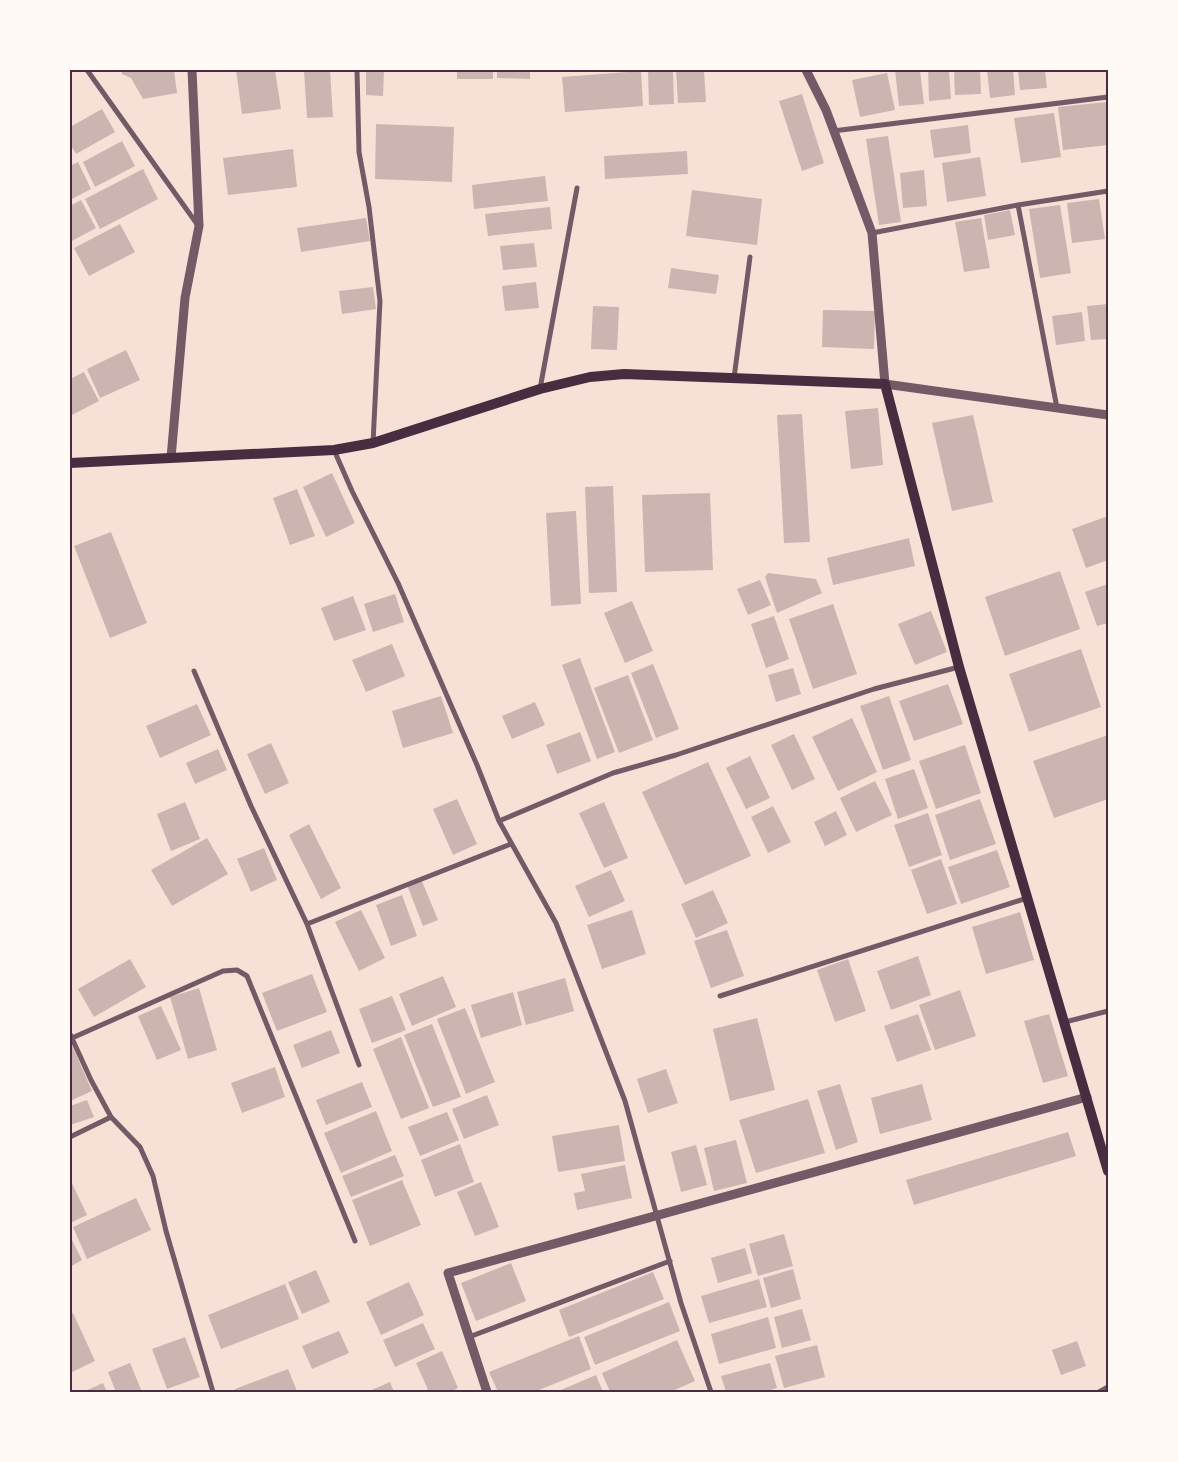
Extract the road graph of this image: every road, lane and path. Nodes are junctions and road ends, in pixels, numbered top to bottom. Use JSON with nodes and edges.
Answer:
{"nodes":[{"id":1,"x":87,"y":70,"type":"edge"},
{"id":2,"x":192,"y":70,"type":"edge"},
{"id":3,"x":357,"y":70,"type":"edge"},
{"id":4,"x":806,"y":70,"type":"edge"},
{"id":5,"x":1108,"y":97,"type":"edge"},
{"id":6,"x":833,"y":131,"type":"junction"},
{"id":7,"x":577,"y":188,"type":"dead end"},
{"id":8,"x":1108,"y":190,"type":"edge"},
{"id":9,"x":1018,"y":205,"type":"junction"},
{"id":10,"x":199,"y":226,"type":"junction"},
{"id":11,"x":872,"y":233,"type":"junction"},
{"id":12,"x":750,"y":256,"type":"dead end"},
{"id":13,"x":734,"y":378,"type":"junction"},
{"id":14,"x":885,"y":384,"type":"junction"},
{"id":15,"x":540,"y":389,"type":"junction"},
{"id":16,"x":1057,"y":408,"type":"junction"},
{"id":17,"x":1108,"y":416,"type":"edge"},
{"id":18,"x":373,"y":443,"type":"junction"},
{"id":19,"x":334,"y":450,"type":"junction"},
{"id":20,"x":171,"y":458,"type":"junction"},
{"id":21,"x":70,"y":464,"type":"edge"},
{"id":22,"x":959,"y":667,"type":"junction"},
{"id":23,"x":194,"y":671,"type":"dead end"},
{"id":24,"x":499,"y":821,"type":"junction"},
{"id":25,"x":510,"y":844,"type":"junction"},
{"id":26,"x":1027,"y":898,"type":"junction"},
{"id":27,"x":307,"y":924,"type":"junction"},
{"id":28,"x":720,"y":996,"type":"dead end"},
{"id":29,"x":1108,"y":1011,"type":"edge"},
{"id":30,"x":1065,"y":1022,"type":"junction"},
{"id":31,"x":71,"y":1036,"type":"edge"},
{"id":32,"x":359,"y":1065,"type":"dead end"},
{"id":33,"x":1086,"y":1097,"type":"junction"},
{"id":34,"x":111,"y":1117,"type":"junction"},
{"id":35,"x":70,"y":1137,"type":"edge"},
{"id":36,"x":1108,"y":1171,"type":"edge"},
{"id":37,"x":656,"y":1217,"type":"junction"},
{"id":38,"x":354,"y":1241,"type":"dead end"},
{"id":39,"x":670,"y":1261,"type":"junction"},
{"id":40,"x":469,"y":1337,"type":"junction"},
{"id":41,"x":1108,"y":1387,"type":"edge"},
{"id":42,"x":213,"y":1392,"type":"edge"},
{"id":43,"x":487,"y":1392,"type":"edge"},
{"id":44,"x":711,"y":1392,"type":"edge"},
{"id":45,"x":1099,"y":1392,"type":"edge"}],
"edges":[{"from":1,"to":10,"type":"street"},
{"from":2,"to":10,"type":"street"},
{"from":3,"to":18,"type":"street"},
{"from":4,"to":6,"type":"street"},
{"from":5,"to":6,"type":"street"},
{"from":6,"to":11,"type":"street"},
{"from":7,"to":15,"type":"street"},
{"from":8,"to":9,"type":"street"},
{"from":9,"to":11,"type":"street"},
{"from":9,"to":16,"type":"street"},
{"from":10,"to":20,"type":"street"},
{"from":11,"to":14,"type":"street"},
{"from":12,"to":13,"type":"street"},
{"from":13,"to":14,"type":"main road"},
{"from":13,"to":15,"type":"main road"},
{"from":14,"to":16,"type":"street"},
{"from":14,"to":22,"type":"main road"},
{"from":15,"to":18,"type":"main road"},
{"from":16,"to":17,"type":"street"},
{"from":18,"to":19,"type":"main road"},
{"from":19,"to":20,"type":"main road"},
{"from":19,"to":24,"type":"street"},
{"from":20,"to":21,"type":"main road"},
{"from":22,"to":24,"type":"street"},
{"from":22,"to":26,"type":"main road"},
{"from":23,"to":27,"type":"street"},
{"from":24,"to":25,"type":"street"},
{"from":25,"to":27,"type":"street"},
{"from":25,"to":37,"type":"street"},
{"from":26,"to":28,"type":"street"},
{"from":26,"to":30,"type":"main road"},
{"from":27,"to":32,"type":"street"},
{"from":29,"to":30,"type":"street"},
{"from":30,"to":33,"type":"main road"},
{"from":31,"to":34,"type":"street"},
{"from":31,"to":38,"type":"street"},
{"from":33,"to":36,"type":"main road"},
{"from":33,"to":37,"type":"street"},
{"from":34,"to":35,"type":"street"},
{"from":34,"to":42,"type":"street"},
{"from":37,"to":39,"type":"street"},
{"from":37,"to":40,"type":"street"},
{"from":39,"to":40,"type":"street"},
{"from":39,"to":44,"type":"street"},
{"from":40,"to":43,"type":"street"},
{"from":41,"to":45,"type":"street"}]}
